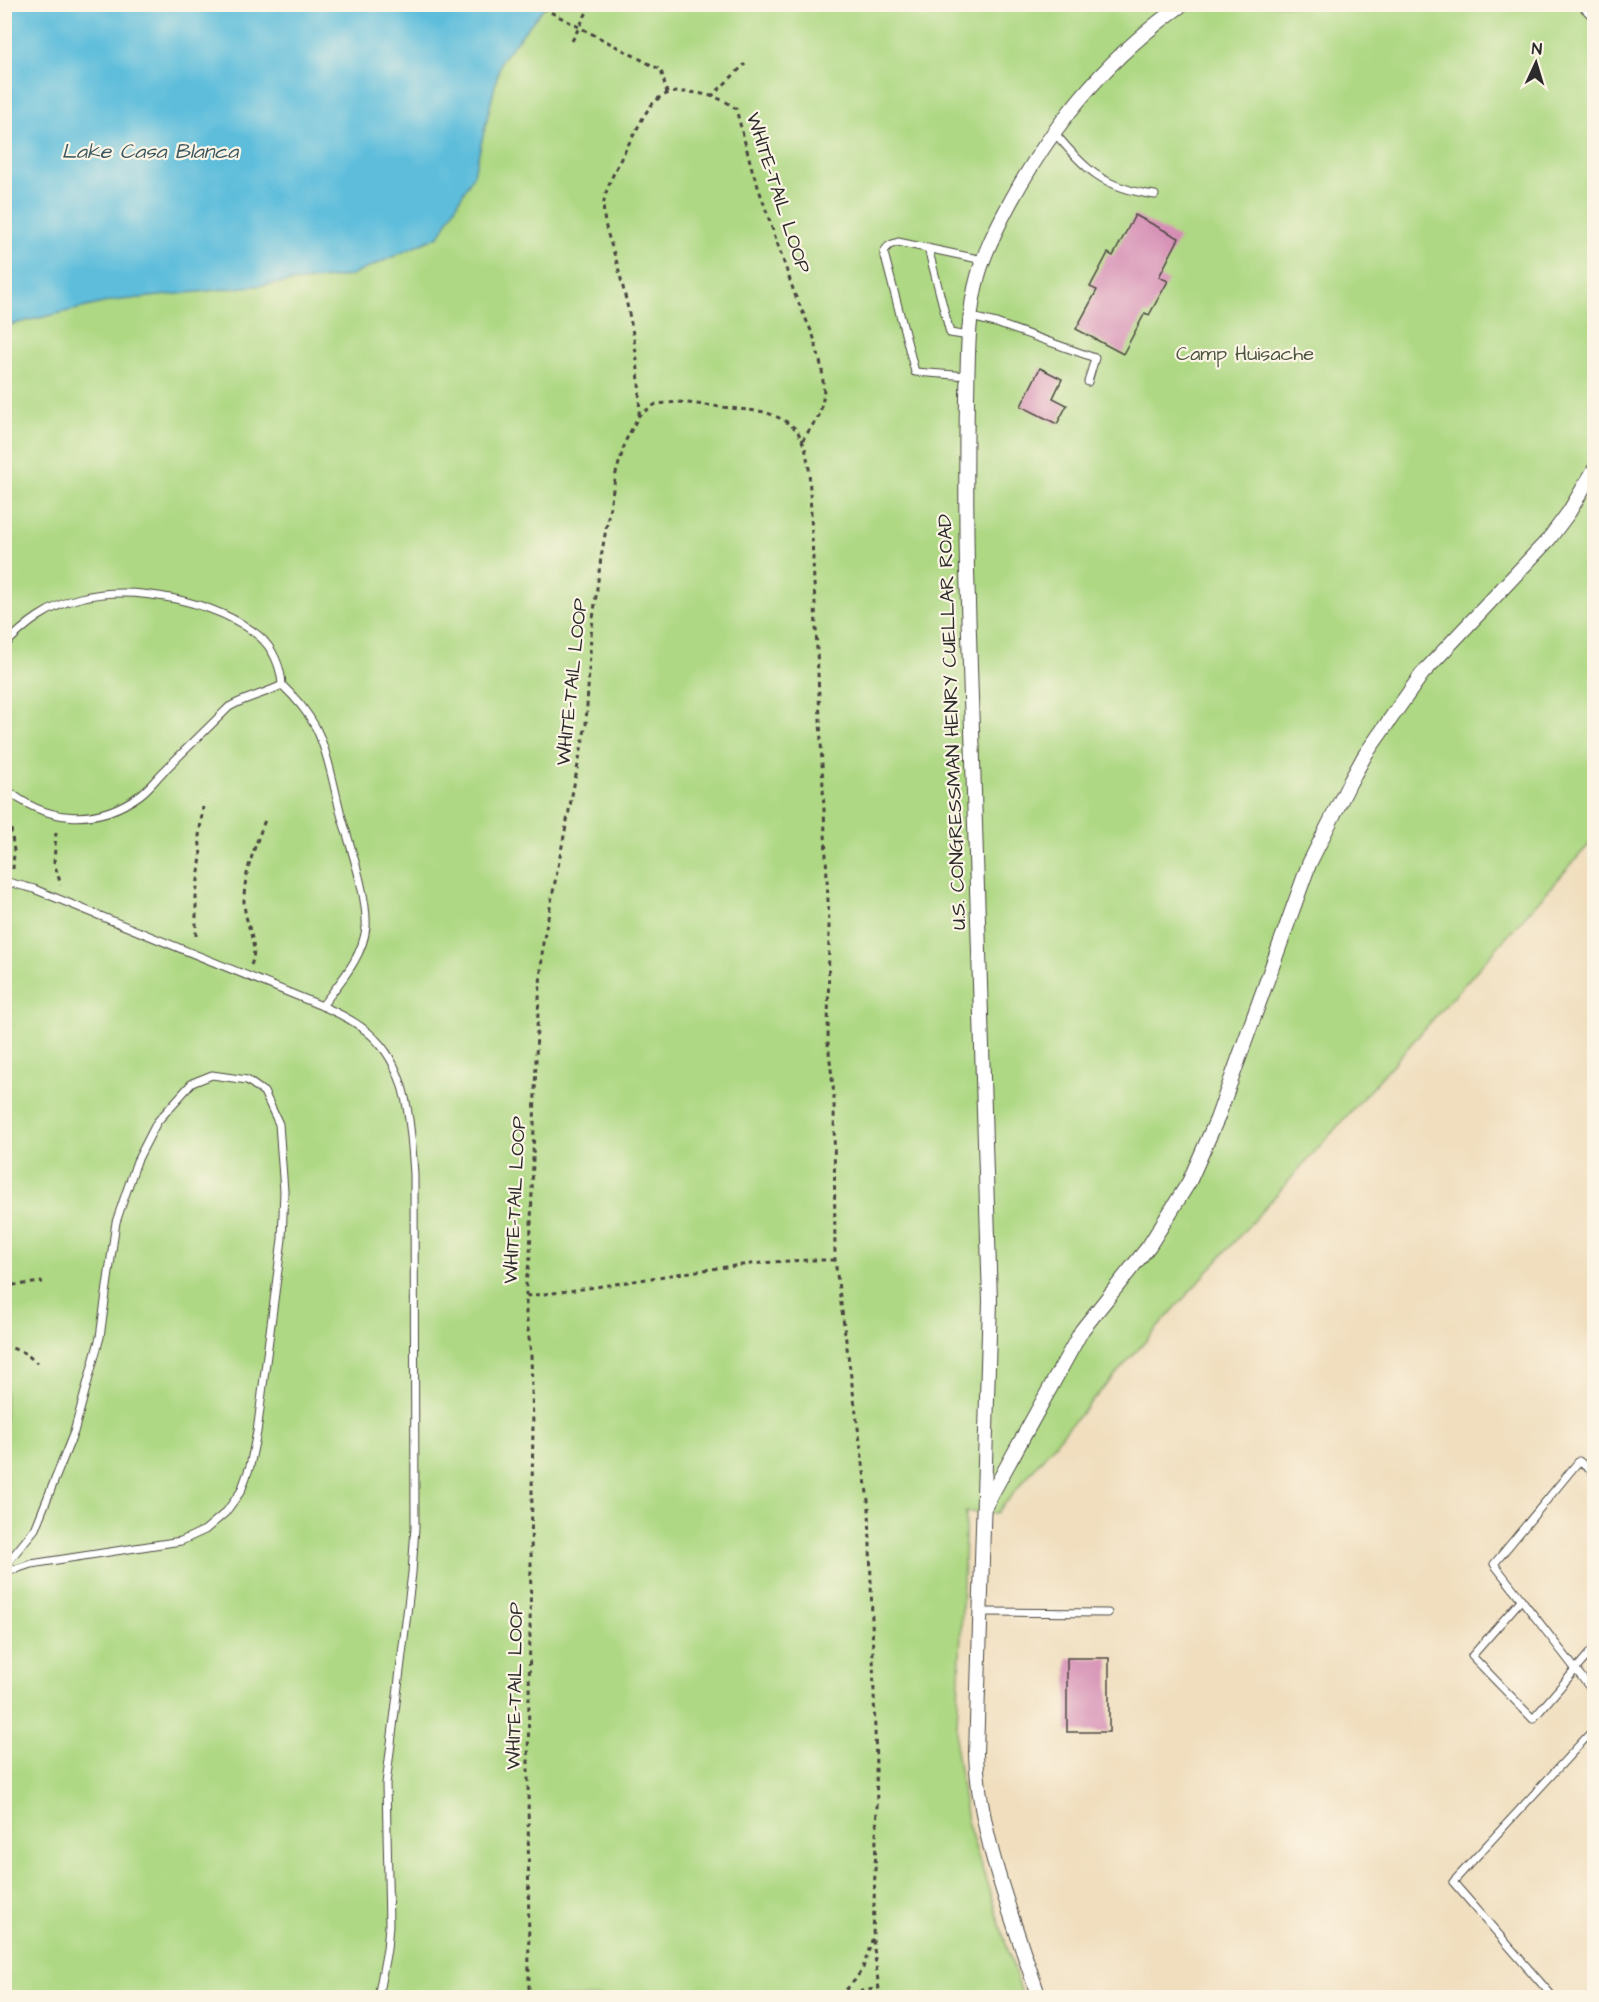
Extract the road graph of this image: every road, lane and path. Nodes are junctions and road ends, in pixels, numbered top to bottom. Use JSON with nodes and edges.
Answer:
{"nodes":[{"id":1,"x":535,"y":4,"type":"edge"},
{"id":2,"x":1183,"y":4,"type":"edge"},
{"id":3,"x":1585,"y":4,"type":"edge"},
{"id":4,"x":587,"y":12,"type":"dead end"},
{"id":5,"x":1594,"y":14,"type":"edge"},
{"id":6,"x":580,"y":27,"type":"junction"},
{"id":7,"x":572,"y":41,"type":"dead end"},
{"id":8,"x":745,"y":64,"type":"dead end"},
{"id":9,"x":667,"y":93,"type":"junction"},
{"id":10,"x":711,"y":97,"type":"junction"},
{"id":11,"x":1053,"y":132,"type":"junction"},
{"id":12,"x":1155,"y":195,"type":"dead end"},
{"id":13,"x":928,"y":248,"type":"junction"},
{"id":14,"x":983,"y":260,"type":"junction"},
{"id":15,"x":971,"y":317,"type":"junction"},
{"id":16,"x":969,"y":336,"type":"junction"},
{"id":17,"x":968,"y":376,"type":"junction"},
{"id":18,"x":1088,"y":382,"type":"dead end"},
{"id":19,"x":639,"y":415,"type":"junction"},
{"id":20,"x":802,"y":441,"type":"junction"},
{"id":21,"x":1594,"y":470,"type":"edge"},
{"id":22,"x":4,"y":646,"type":"edge"},
{"id":23,"x":282,"y":685,"type":"junction"},
{"id":24,"x":4,"y":787,"type":"edge"},
{"id":25,"x":203,"y":807,"type":"dead end"},
{"id":26,"x":266,"y":820,"type":"dead end"},
{"id":27,"x":11,"y":829,"type":"dead end"},
{"id":28,"x":57,"y":832,"type":"dead end"},
{"id":29,"x":13,"y":869,"type":"dead end"},
{"id":30,"x":4,"y":881,"type":"edge"},
{"id":31,"x":61,"y":885,"type":"dead end"},
{"id":32,"x":195,"y":936,"type":"dead end"},
{"id":33,"x":250,"y":967,"type":"dead end"},
{"id":34,"x":322,"y":1006,"type":"junction"},
{"id":35,"x":835,"y":1260,"type":"junction"},
{"id":36,"x":43,"y":1282,"type":"dead end"},
{"id":37,"x":4,"y":1286,"type":"edge"},
{"id":38,"x":526,"y":1296,"type":"junction"},
{"id":39,"x":4,"y":1346,"type":"edge"},
{"id":40,"x":37,"y":1363,"type":"dead end"},
{"id":41,"x":1594,"y":1473,"type":"edge"},
{"id":42,"x":982,"y":1512,"type":"junction"},
{"id":43,"x":4,"y":1567,"type":"edge"},
{"id":44,"x":4,"y":1573,"type":"edge"},
{"id":45,"x":1521,"y":1600,"type":"junction"},
{"id":46,"x":979,"y":1612,"type":"junction"},
{"id":47,"x":1108,"y":1613,"type":"dead end"},
{"id":48,"x":1594,"y":1648,"type":"edge"},
{"id":49,"x":1576,"y":1669,"type":"junction"},
{"id":50,"x":1594,"y":1693,"type":"edge"},
{"id":51,"x":1594,"y":1729,"type":"edge"},
{"id":52,"x":873,"y":1937,"type":"junction"},
{"id":53,"x":879,"y":1988,"type":"junction"},
{"id":54,"x":836,"y":1996,"type":"edge"},
{"id":55,"x":378,"y":1998,"type":"edge"},
{"id":56,"x":529,"y":1998,"type":"edge"},
{"id":57,"x":880,"y":1998,"type":"edge"},
{"id":58,"x":1038,"y":1998,"type":"edge"},
{"id":59,"x":1554,"y":1998,"type":"edge"}],
"edges":[{"from":1,"to":6,"type":"path"},
{"from":2,"to":11,"type":"street","name":"U.S. CONGRESSMAN HENRY CUELLAR ROAD"},
{"from":3,"to":5,"type":"street"},
{"from":4,"to":6,"type":"path"},
{"from":6,"to":7,"type":"path"},
{"from":6,"to":9,"type":"path"},
{"from":8,"to":10,"type":"path"},
{"from":9,"to":10,"type":"path","name":"WHITE-TAIL LOOP"},
{"from":9,"to":19,"type":"path","name":"WHITE-TAIL LOOP"},
{"from":10,"to":20,"type":"path","name":"WHITE-TAIL LOOP"},
{"from":11,"to":12,"type":"lane"},
{"from":11,"to":14,"type":"street","name":"U.S. CONGRESSMAN HENRY CUELLAR ROAD"},
{"from":13,"to":14,"type":"lane"},
{"from":13,"to":16,"type":"lane"},
{"from":13,"to":17,"type":"lane"},
{"from":14,"to":15,"type":"street","name":"U.S. CONGRESSMAN HENRY CUELLAR ROAD"},
{"from":15,"to":16,"type":"street","name":"U.S. CONGRESSMAN HENRY CUELLAR ROAD"},
{"from":15,"to":18,"type":"lane"},
{"from":16,"to":17,"type":"street","name":"U.S. CONGRESSMAN HENRY CUELLAR ROAD"},
{"from":17,"to":42,"type":"street","name":"U.S. CONGRESSMAN HENRY CUELLAR ROAD"},
{"from":19,"to":20,"type":"path"},
{"from":19,"to":38,"type":"path","name":"WHITE-TAIL LOOP"},
{"from":20,"to":35,"type":"path"},
{"from":21,"to":42,"type":"street","name":"U.S. CONGRESSMAN HENRY CUELLAR ROAD"},
{"from":22,"to":23,"type":"lane"},
{"from":23,"to":24,"type":"lane"},
{"from":23,"to":34,"type":"lane"},
{"from":25,"to":32,"type":"path"},
{"from":26,"to":33,"type":"path"},
{"from":27,"to":29,"type":"path"},
{"from":28,"to":31,"type":"path"},
{"from":30,"to":34,"type":"lane"},
{"from":34,"to":55,"type":"lane"},
{"from":35,"to":38,"type":"path"},
{"from":35,"to":52,"type":"path"},
{"from":36,"to":37,"type":"path"},
{"from":38,"to":56,"type":"path","name":"WHITE-TAIL LOOP"},
{"from":39,"to":40,"type":"path"},
{"from":41,"to":45,"type":"lane"},
{"from":42,"to":46,"type":"street","name":"U.S. CONGRESSMAN HENRY CUELLAR ROAD"},
{"from":43,"to":44,"type":"lane"},
{"from":45,"to":49,"type":"lane"},
{"from":45,"to":49,"type":"lane"},
{"from":46,"to":47,"type":"lane"},
{"from":46,"to":58,"type":"street","name":"U.S. CONGRESSMAN HENRY CUELLAR ROAD"},
{"from":48,"to":49,"type":"lane"},
{"from":49,"to":50,"type":"lane"},
{"from":51,"to":59,"type":"lane"},
{"from":52,"to":53,"type":"path"},
{"from":52,"to":54,"type":"path"},
{"from":53,"to":54,"type":"path"},
{"from":53,"to":57,"type":"path"}]}
